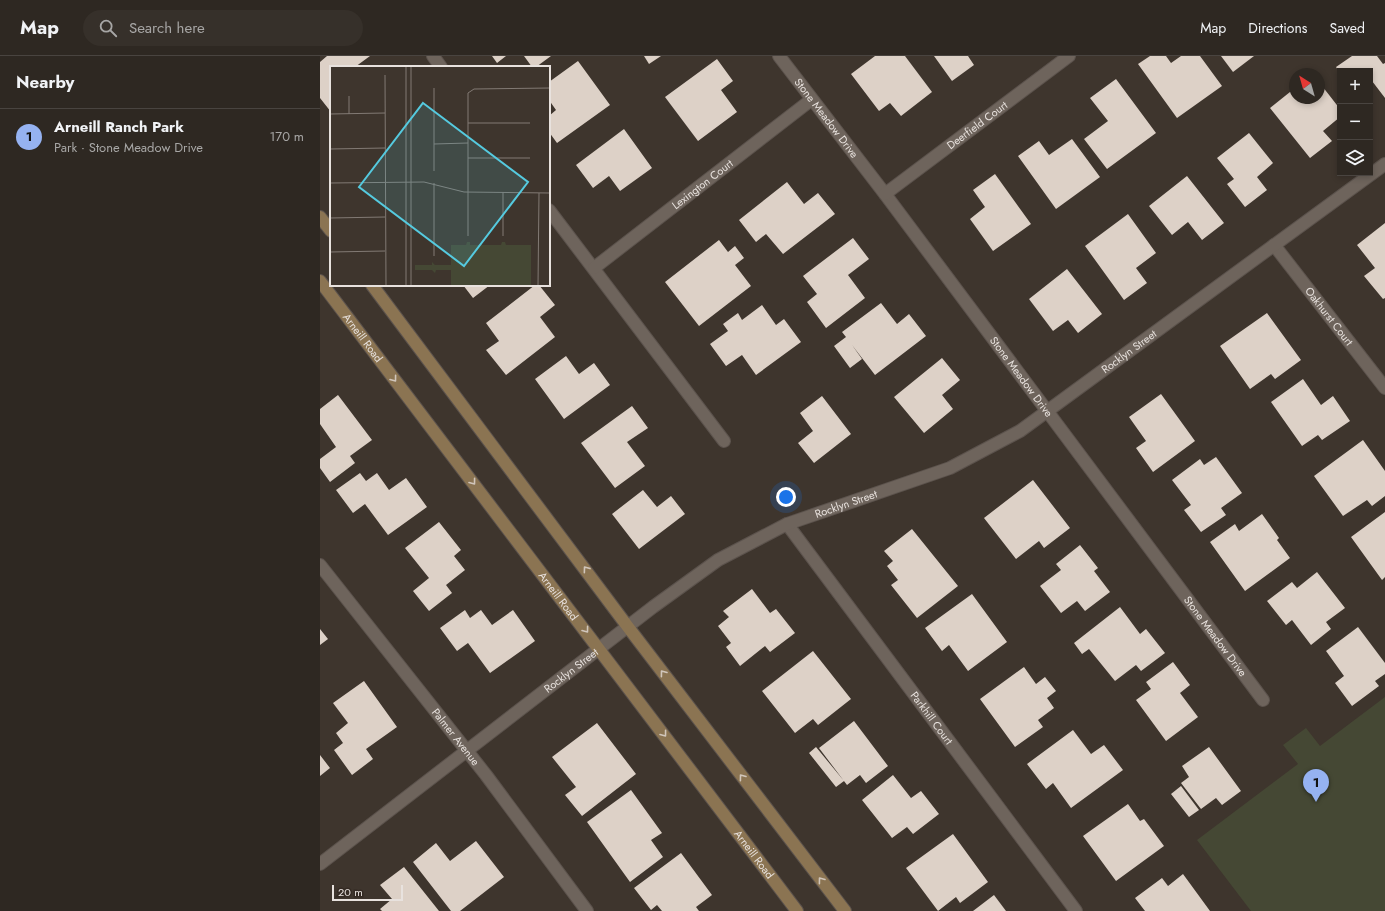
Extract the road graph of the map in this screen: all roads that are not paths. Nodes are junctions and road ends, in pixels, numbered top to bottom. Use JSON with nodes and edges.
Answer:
{"nodes":[{"id":1,"x":433,"y":56,"type":"edge"},
{"id":2,"x":779,"y":56,"type":"edge"},
{"id":3,"x":1069,"y":56,"type":"edge"},
{"id":4,"x":440,"y":66,"type":"edge"},
{"id":5,"x":811,"y":100,"type":"junction"},
{"id":6,"x":1385,"y":164,"type":"edge"},
{"id":7,"x":885,"y":194,"type":"junction"},
{"id":8,"x":550,"y":211,"type":"edge"},
{"id":9,"x":320,"y":217,"type":"edge"},
{"id":10,"x":330,"y":230,"type":"edge"},
{"id":11,"x":1274,"y":245,"type":"junction"},
{"id":12,"x":594,"y":268,"type":"junction"},
{"id":13,"x":320,"y":281,"type":"edge"},
{"id":14,"x":373,"y":286,"type":"edge"},
{"id":15,"x":1385,"y":388,"type":"edge"},
{"id":16,"x":1046,"y":411,"type":"junction"},
{"id":17,"x":724,"y":441,"type":"dead end"},
{"id":18,"x":787,"y":524,"type":"junction"},
{"id":19,"x":320,"y":565,"type":"edge"},
{"id":20,"x":628,"y":627,"type":"junction"},
{"id":21,"x":599,"y":648,"type":"junction"},
{"id":22,"x":1263,"y":700,"type":"dead end"},
{"id":23,"x":466,"y":751,"type":"junction"},
{"id":24,"x":320,"y":864,"type":"edge"},
{"id":25,"x":587,"y":911,"type":"edge"},
{"id":26,"x":797,"y":911,"type":"edge"},
{"id":27,"x":845,"y":911,"type":"edge"},
{"id":28,"x":1076,"y":911,"type":"edge"}],
"edges":[{"from":1,"to":4,"type":"street"},
{"from":2,"to":5,"type":"street","name":"Stone Meadow Drive"},
{"from":3,"to":7,"type":"street","name":"Deerfield Court"},
{"from":5,"to":7,"type":"street","name":"Stone Meadow Drive"},
{"from":5,"to":12,"type":"street","name":"Lexington Court"},
{"from":6,"to":11,"type":"street","name":"Rocklyn Street"},
{"from":7,"to":16,"type":"street","name":"Stone Meadow Drive"},
{"from":8,"to":12,"type":"street"},
{"from":9,"to":10,"type":"main road"},
{"from":11,"to":15,"type":"street","name":"Oakhurst Court"},
{"from":11,"to":16,"type":"street","name":"Rocklyn Street"},
{"from":12,"to":17,"type":"street"},
{"from":13,"to":21,"type":"main road","name":"Arneill Road","one_way":true},
{"from":20,"to":14,"type":"main road","one_way":true},
{"from":16,"to":18,"type":"street","name":"Rocklyn Street"},
{"from":16,"to":22,"type":"street","name":"Stone Meadow Drive"},
{"from":18,"to":20,"type":"street","name":"Rocklyn Street"},
{"from":18,"to":28,"type":"street","name":"Parkhill Court"},
{"from":19,"to":23,"type":"street","name":"Palmer Avenue"},
{"from":20,"to":21,"type":"street","name":"Rocklyn Street"},
{"from":27,"to":20,"type":"main road","one_way":true},
{"from":21,"to":23,"type":"street","name":"Rocklyn Street"},
{"from":21,"to":26,"type":"main road","name":"Arneill Road","one_way":true},
{"from":23,"to":24,"type":"street","name":"Rocklyn Street"},
{"from":23,"to":25,"type":"street","name":"Palmer Avenue"}]}
